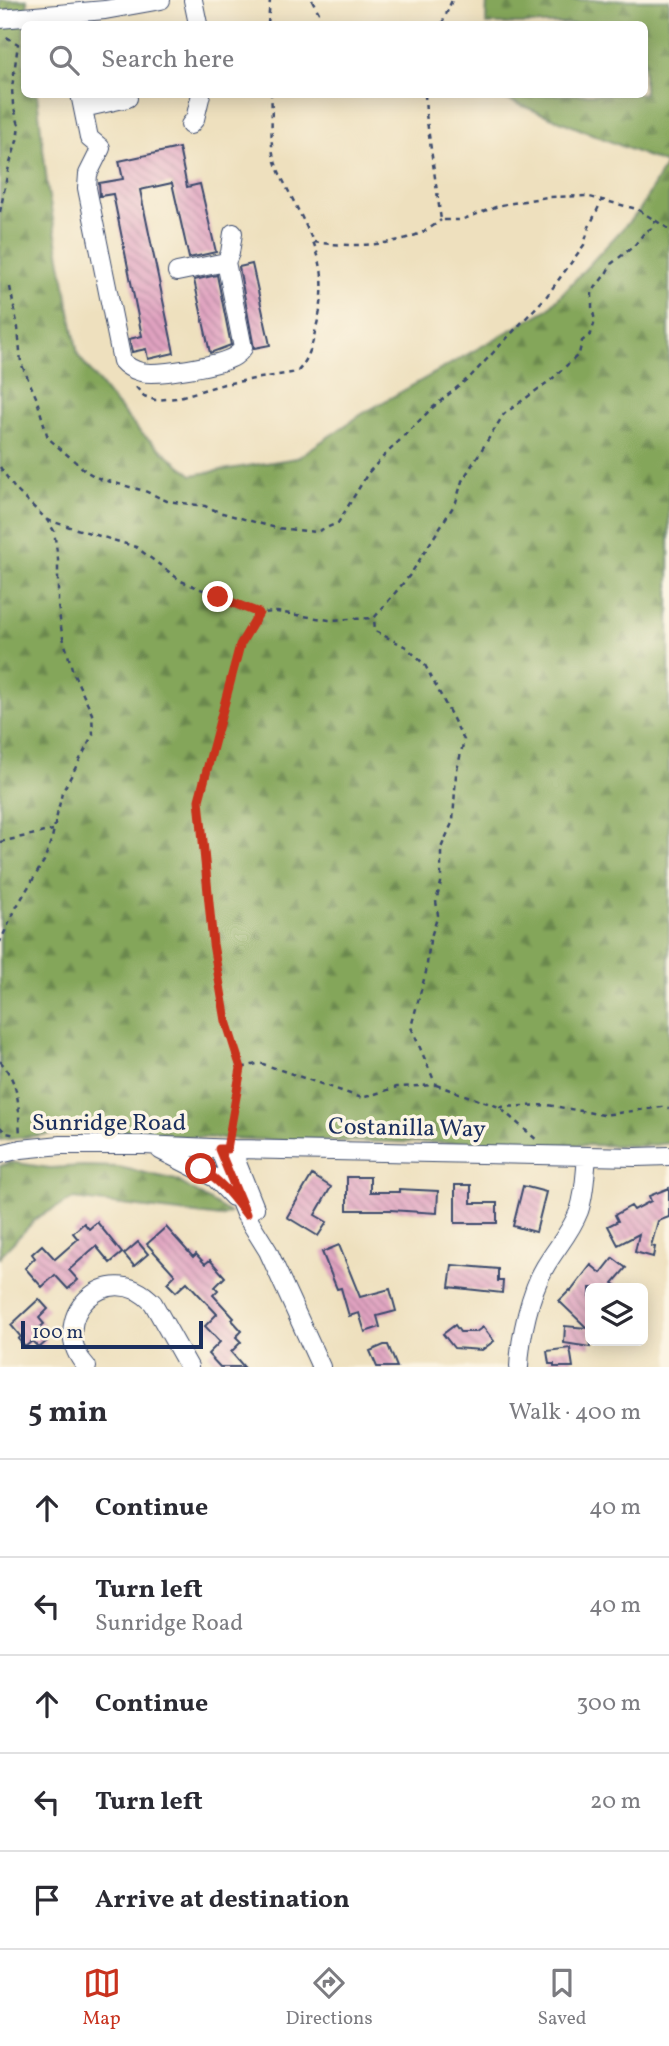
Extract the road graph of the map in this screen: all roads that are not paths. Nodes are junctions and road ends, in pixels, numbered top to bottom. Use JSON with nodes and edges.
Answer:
{"nodes":[{"id":1,"x":161,"y":0,"type":"edge"},
{"id":2,"x":193,"y":0,"type":"edge"},
{"id":3,"x":0,"y":19,"type":"edge"},
{"id":4,"x":197,"y":21,"type":"edge"},
{"id":5,"x":128,"y":98,"type":"edge"},
{"id":6,"x":200,"y":98,"type":"edge"},
{"id":7,"x":82,"y":102,"type":"edge"},
{"id":8,"x":190,"y":125,"type":"dead end"},
{"id":9,"x":233,"y":233,"type":"dead end"},
{"id":10,"x":226,"y":262,"type":"junction"},
{"id":11,"x":177,"y":272,"type":"dead end"},
{"id":12,"x":144,"y":1145,"type":"junction"},
{"id":13,"x":227,"y":1149,"type":"junction"},
{"id":14,"x":0,"y":1154,"type":"edge"},
{"id":15,"x":669,"y":1156,"type":"edge"},
{"id":16,"x":587,"y":1157,"type":"junction"},
{"id":17,"x":246,"y":1214,"type":"junction"},
{"id":18,"x":268,"y":1251,"type":"junction"},
{"id":19,"x":87,"y":1367,"type":"edge"},
{"id":20,"x":189,"y":1367,"type":"edge"},
{"id":21,"x":321,"y":1367,"type":"edge"},
{"id":22,"x":519,"y":1367,"type":"edge"}],
"edges":[{"from":1,"to":3,"type":"street"},
{"from":2,"to":4,"type":"street"},
{"from":5,"to":7,"type":"street"},
{"from":6,"to":8,"type":"street"},
{"from":7,"to":10,"type":"street"},
{"from":9,"to":10,"type":"street"},
{"from":10,"to":11,"type":"street"},
{"from":12,"to":13,"type":"street","name":"Sunridge Road"},
{"from":12,"to":14,"type":"street","name":"Sunridge Road"},
{"from":12,"to":17,"type":"street"},
{"from":13,"to":16,"type":"street","name":"Costanilla Way"},
{"from":13,"to":17,"type":"street","name":"Sunridge Road"},
{"from":13,"to":18,"type":"street","name":"Sunridge Road"},
{"from":15,"to":16,"type":"street","name":"Costanilla Way"},
{"from":16,"to":22,"type":"street"},
{"from":17,"to":18,"type":"street","name":"Sunridge Road"},
{"from":18,"to":21,"type":"street","name":"Sunridge Road"},
{"from":19,"to":20,"type":"street"}]}
